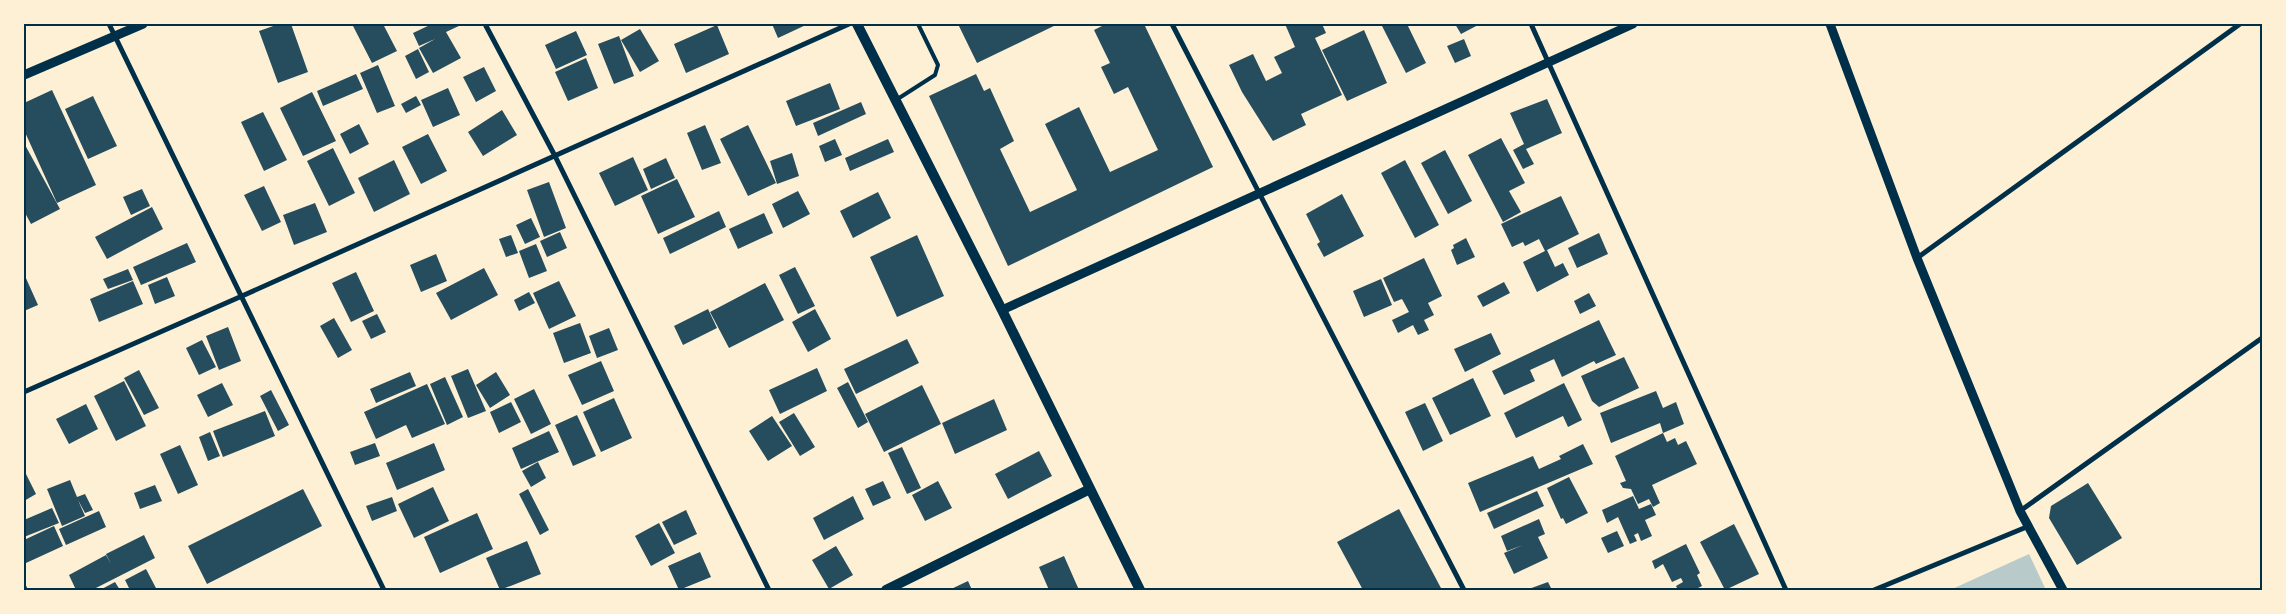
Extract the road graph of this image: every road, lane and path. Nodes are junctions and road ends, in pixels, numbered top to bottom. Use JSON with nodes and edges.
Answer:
{"nodes":[{"id":1,"x":109,"y":24,"type":"edge"},
{"id":2,"x":143,"y":24,"type":"edge"},
{"id":3,"x":485,"y":24,"type":"edge"},
{"id":4,"x":848,"y":24,"type":"edge"},
{"id":5,"x":858,"y":24,"type":"edge"},
{"id":6,"x":918,"y":24,"type":"edge"},
{"id":7,"x":1172,"y":24,"type":"edge"},
{"id":8,"x":1532,"y":24,"type":"edge"},
{"id":9,"x":1633,"y":24,"type":"edge"},
{"id":10,"x":1830,"y":24,"type":"edge"},
{"id":11,"x":2240,"y":24,"type":"edge"},
{"id":12,"x":115,"y":36,"type":"junction"},
{"id":13,"x":1547,"y":61,"type":"junction"},
{"id":14,"x":24,"y":75,"type":"edge"},
{"id":15,"x":896,"y":100,"type":"junction"},
{"id":16,"x":555,"y":156,"type":"junction"},
{"id":17,"x":1258,"y":194,"type":"junction"},
{"id":18,"x":1917,"y":258,"type":"junction"},
{"id":19,"x":242,"y":296,"type":"junction"},
{"id":20,"x":1002,"y":310,"type":"junction"},
{"id":21,"x":2262,"y":338,"type":"edge"},
{"id":22,"x":24,"y":392,"type":"edge"},
{"id":23,"x":1090,"y":489,"type":"junction"},
{"id":24,"x":2020,"y":510,"type":"junction"},
{"id":25,"x":2029,"y":526,"type":"junction"},
{"id":26,"x":384,"y":590,"type":"edge"},
{"id":27,"x":769,"y":590,"type":"edge"},
{"id":28,"x":886,"y":590,"type":"edge"},
{"id":29,"x":1140,"y":590,"type":"edge"},
{"id":30,"x":1464,"y":590,"type":"edge"},
{"id":31,"x":1786,"y":590,"type":"edge"},
{"id":32,"x":1874,"y":590,"type":"edge"},
{"id":33,"x":2063,"y":590,"type":"edge"}],
"edges":[{"from":1,"to":12,"type":"street"},
{"from":2,"to":12,"type":"street"},
{"from":3,"to":16,"type":"street"},
{"from":4,"to":16,"type":"street"},
{"from":5,"to":15,"type":"main road"},
{"from":6,"to":15,"type":"lane"},
{"from":7,"to":17,"type":"street"},
{"from":8,"to":13,"type":"street"},
{"from":9,"to":13,"type":"street"},
{"from":10,"to":18,"type":"street"},
{"from":11,"to":18,"type":"street"},
{"from":12,"to":14,"type":"street"},
{"from":12,"to":19,"type":"street"},
{"from":13,"to":17,"type":"street"},
{"from":13,"to":31,"type":"street"},
{"from":15,"to":20,"type":"main road"},
{"from":16,"to":19,"type":"street"},
{"from":16,"to":27,"type":"street"},
{"from":17,"to":20,"type":"street"},
{"from":17,"to":30,"type":"street"},
{"from":18,"to":24,"type":"street"},
{"from":19,"to":22,"type":"street"},
{"from":19,"to":26,"type":"street"},
{"from":20,"to":23,"type":"main road"},
{"from":21,"to":24,"type":"street"},
{"from":23,"to":28,"type":"main road"},
{"from":23,"to":29,"type":"main road"},
{"from":24,"to":25,"type":"street"},
{"from":25,"to":32,"type":"street"},
{"from":25,"to":33,"type":"street"}]}
